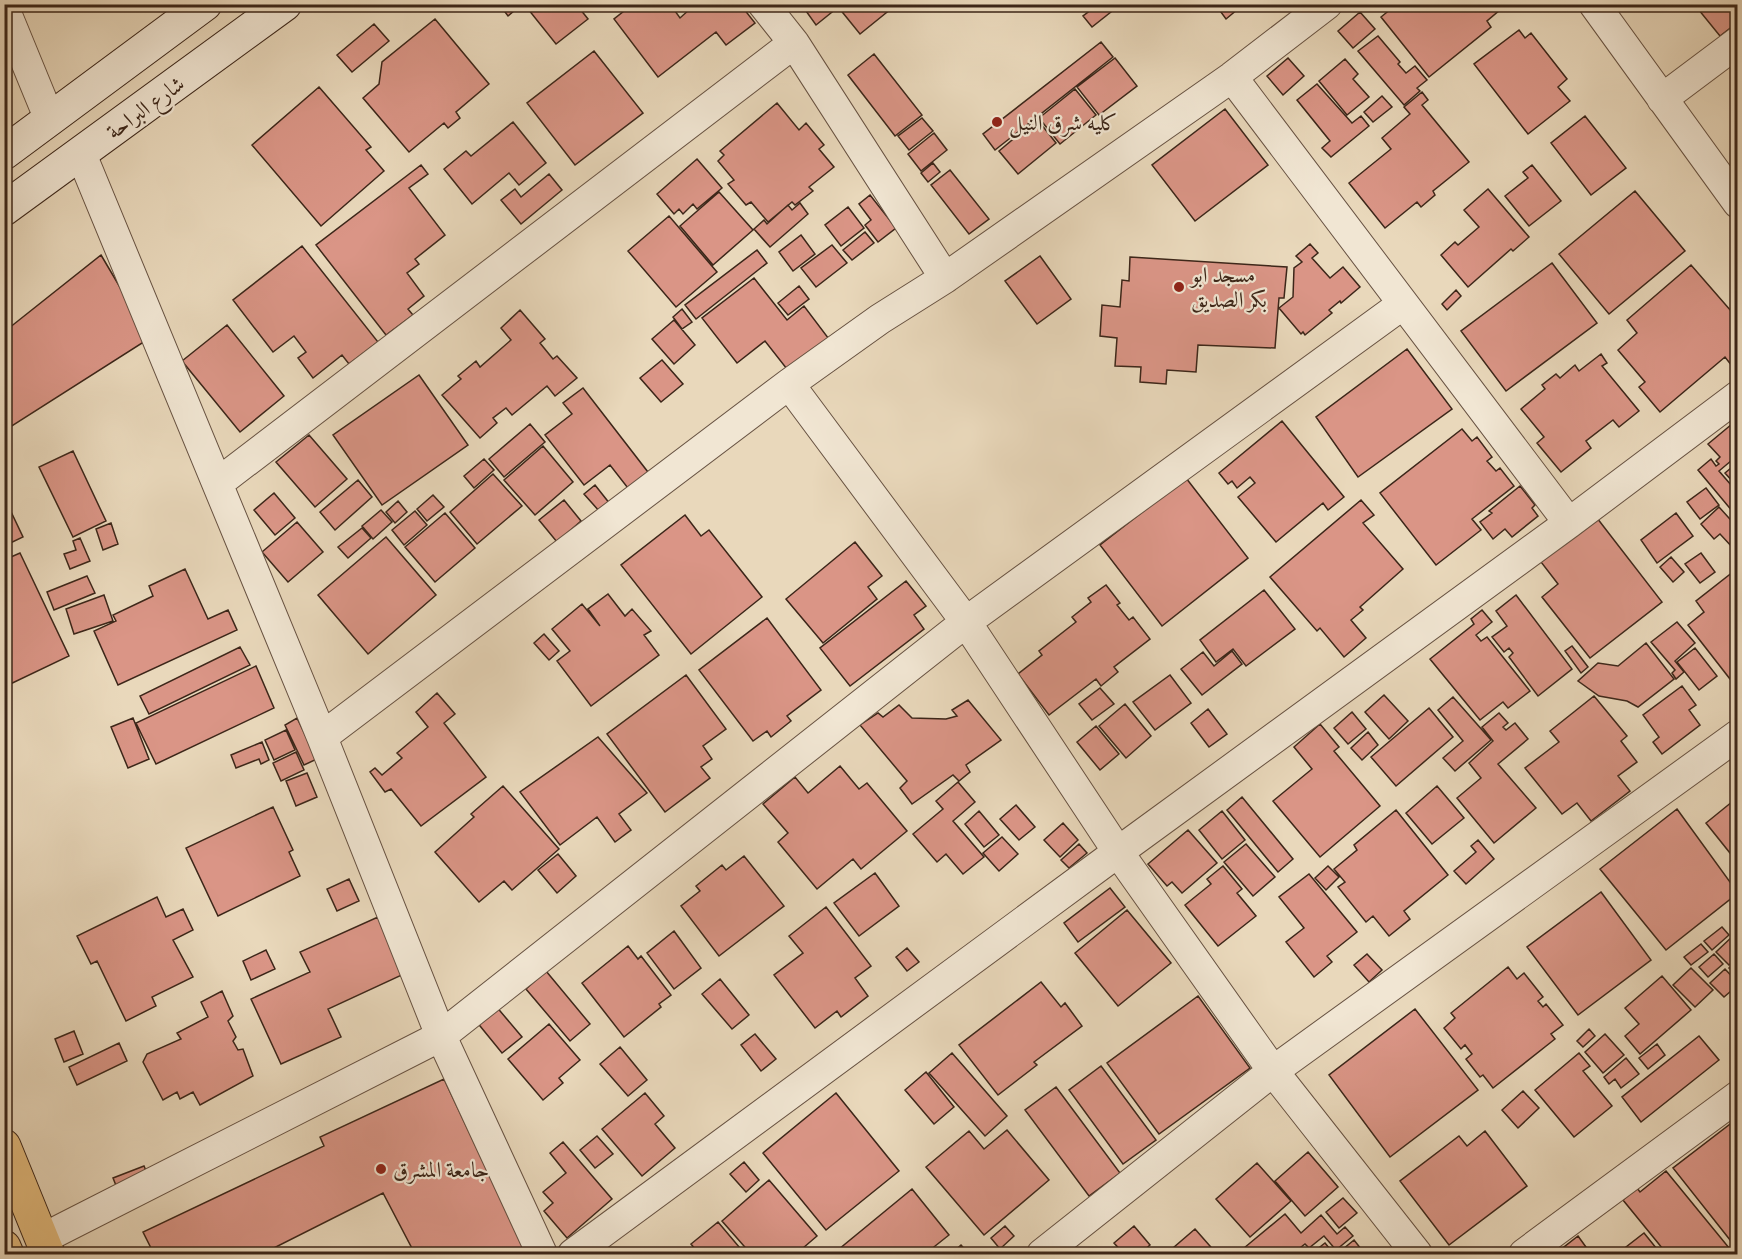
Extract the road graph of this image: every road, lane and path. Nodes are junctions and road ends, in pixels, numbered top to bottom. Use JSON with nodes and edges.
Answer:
{"nodes":[{"id":1,"x":205,"y":4,"type":"edge"},
{"id":2,"x":285,"y":4,"type":"edge"},
{"id":3,"x":763,"y":4,"type":"edge"},
{"id":4,"x":1327,"y":4,"type":"edge"},
{"id":5,"x":1594,"y":4,"type":"edge"},
{"id":6,"x":4,"y":8,"type":"edge"},
{"id":7,"x":1737,"y":42,"type":"edge"},
{"id":8,"x":794,"y":43,"type":"junction"},
{"id":9,"x":1232,"y":77,"type":"junction"},
{"id":10,"x":1662,"y":99,"type":"junction"},
{"id":11,"x":50,"y":120,"type":"junction"},
{"id":12,"x":4,"y":153,"type":"edge"},
{"id":13,"x":81,"y":154,"type":"junction"},
{"id":14,"x":1737,"y":202,"type":"edge"},
{"id":15,"x":4,"y":209,"type":"edge"},
{"id":16,"x":945,"y":278,"type":"junction"},
{"id":17,"x":1403,"y":304,"type":"junction"},
{"id":18,"x":789,"y":384,"type":"junction"},
{"id":19,"x":1737,"y":396,"type":"edge"},
{"id":20,"x":218,"y":483,"type":"junction"},
{"id":21,"x":1569,"y":523,"type":"junction"},
{"id":22,"x":966,"y":622,"type":"junction"},
{"id":23,"x":1737,"y":735,"type":"edge"},
{"id":24,"x":322,"y":737,"type":"junction"},
{"id":25,"x":1118,"y":852,"type":"junction"},
{"id":26,"x":441,"y":1036,"type":"junction"},
{"id":27,"x":1274,"y":1071,"type":"junction"},
{"id":28,"x":1737,"y":1096,"type":"edge"},
{"id":29,"x":4,"y":1146,"type":"edge"},
{"id":30,"x":4,"y":1247,"type":"edge"},
{"id":31,"x":45,"y":1247,"type":"edge"},
{"id":32,"x":8,"y":1254,"type":"edge"},
{"id":33,"x":542,"y":1254,"type":"edge"},
{"id":34,"x":573,"y":1254,"type":"edge"},
{"id":35,"x":1042,"y":1254,"type":"edge"},
{"id":36,"x":1417,"y":1254,"type":"edge"},
{"id":37,"x":1524,"y":1254,"type":"edge"}],
"edges":[{"from":1,"to":11,"type":"street","name":"شارع البراحة"},
{"from":2,"to":13,"type":"street","name":"شارع البراحة"},
{"from":3,"to":8,"type":"street"},
{"from":4,"to":9,"type":"street"},
{"from":5,"to":10,"type":"street"},
{"from":6,"to":11,"type":"street"},
{"from":7,"to":10,"type":"street"},
{"from":8,"to":16,"type":"street"},
{"from":8,"to":20,"type":"street"},
{"from":9,"to":16,"type":"street"},
{"from":9,"to":17,"type":"street"},
{"from":10,"to":14,"type":"street"},
{"from":11,"to":12,"type":"street","name":"شارع البراحة"},
{"from":13,"to":15,"type":"street","name":"شارع البراحة"},
{"from":13,"to":20,"type":"street"},
{"from":16,"to":18,"type":"street"},
{"from":17,"to":21,"type":"street"},
{"from":17,"to":22,"type":"street"},
{"from":18,"to":22,"type":"street"},
{"from":18,"to":24,"type":"street"},
{"from":19,"to":21,"type":"street"},
{"from":20,"to":24,"type":"street"},
{"from":21,"to":25,"type":"street"},
{"from":22,"to":25,"type":"street"},
{"from":22,"to":26,"type":"street"},
{"from":23,"to":27,"type":"street"},
{"from":24,"to":26,"type":"street"},
{"from":25,"to":27,"type":"street"},
{"from":25,"to":34,"type":"street"},
{"from":26,"to":31,"type":"street"},
{"from":26,"to":33,"type":"street"},
{"from":27,"to":35,"type":"street"},
{"from":27,"to":36,"type":"street"},
{"from":28,"to":37,"type":"street"},
{"from":29,"to":31,"type":"main road"},
{"from":30,"to":32,"type":"main road"}]}
